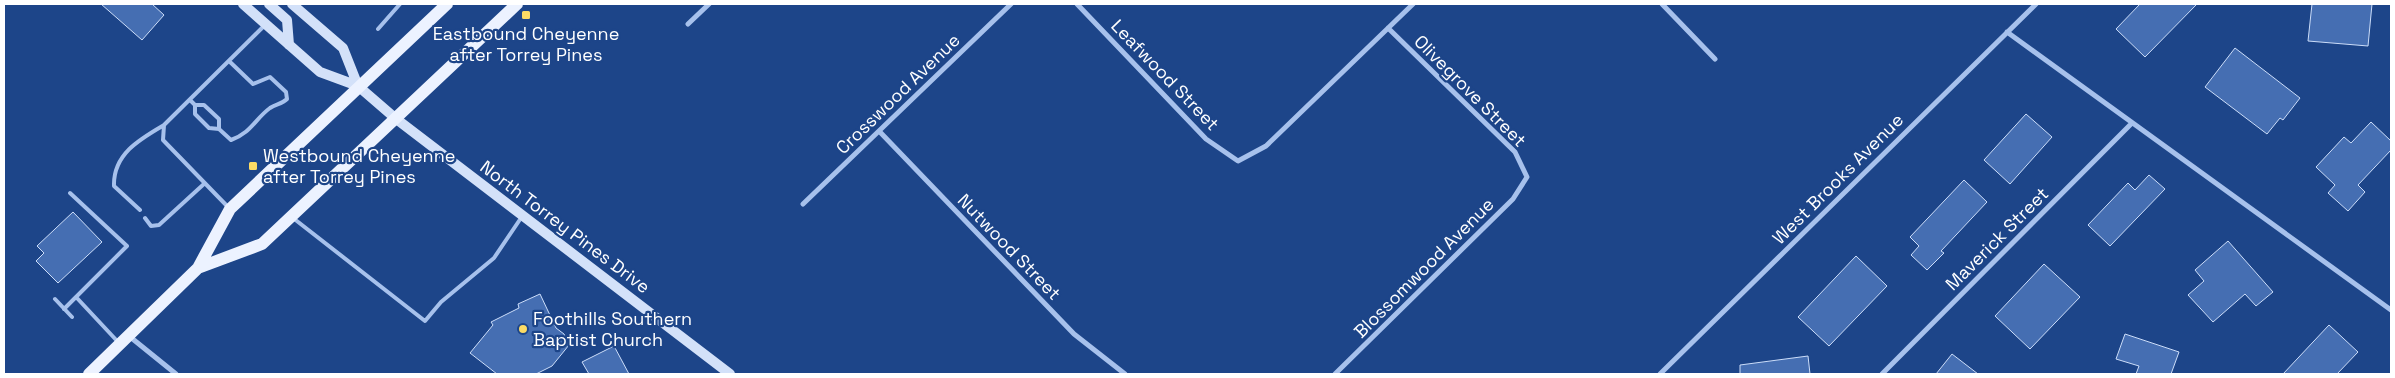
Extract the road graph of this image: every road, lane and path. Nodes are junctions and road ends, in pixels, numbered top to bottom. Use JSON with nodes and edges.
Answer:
{"nodes":[{"id":1,"x":242,"y":4,"type":"edge"},
{"id":2,"x":269,"y":4,"type":"edge"},
{"id":3,"x":292,"y":4,"type":"edge"},
{"id":4,"x":400,"y":4,"type":"edge"},
{"id":5,"x":447,"y":4,"type":"edge"},
{"id":6,"x":517,"y":4,"type":"edge"},
{"id":7,"x":709,"y":4,"type":"edge"},
{"id":8,"x":1012,"y":4,"type":"edge"},
{"id":9,"x":1078,"y":4,"type":"edge"},
{"id":10,"x":1413,"y":4,"type":"edge"},
{"id":11,"x":1662,"y":4,"type":"edge"},
{"id":12,"x":2036,"y":4,"type":"edge"},
{"id":13,"x":266,"y":24,"type":"junction"},
{"id":14,"x":688,"y":24,"type":"dead end"},
{"id":15,"x":1388,"y":28,"type":"junction"},
{"id":16,"x":378,"y":29,"type":"dead end"},
{"id":17,"x":2007,"y":32,"type":"junction"},
{"id":18,"x":289,"y":45,"type":"junction"},
{"id":19,"x":1715,"y":59,"type":"dead end"},
{"id":20,"x":229,"y":61,"type":"junction"},
{"id":21,"x":358,"y":86,"type":"junction"},
{"id":22,"x":190,"y":100,"type":"junction"},
{"id":23,"x":196,"y":105,"type":"junction"},
{"id":24,"x":395,"y":118,"type":"junction"},
{"id":25,"x":164,"y":124,"type":"junction"},
{"id":26,"x":2131,"y":124,"type":"junction"},
{"id":27,"x":219,"y":129,"type":"junction"},
{"id":28,"x":880,"y":131,"type":"junction"},
{"id":29,"x":1527,"y":177,"type":"joint"},
{"id":30,"x":205,"y":183,"type":"junction"},
{"id":31,"x":70,"y":193,"type":"dead end"},
{"id":32,"x":802,"y":204,"type":"dead end"},
{"id":33,"x":230,"y":209,"type":"junction"},
{"id":34,"x":140,"y":210,"type":"dead end"},
{"id":35,"x":523,"y":215,"type":"junction"},
{"id":36,"x":292,"y":216,"type":"junction"},
{"id":37,"x":145,"y":218,"type":"dead end"},
{"id":38,"x":198,"y":268,"type":"junction"},
{"id":39,"x":76,"y":297,"type":"junction"},
{"id":40,"x":55,"y":300,"type":"dead end"},
{"id":41,"x":64,"y":309,"type":"junction"},
{"id":42,"x":2391,"y":310,"type":"edge"},
{"id":43,"x":72,"y":317,"type":"dead end"},
{"id":44,"x":125,"y":340,"type":"junction"},
{"id":45,"x":89,"y":374,"type":"edge"},
{"id":46,"x":176,"y":374,"type":"edge"},
{"id":47,"x":730,"y":374,"type":"edge"},
{"id":48,"x":1125,"y":374,"type":"edge"},
{"id":49,"x":1335,"y":374,"type":"edge"},
{"id":50,"x":1660,"y":374,"type":"edge"},
{"id":51,"x":1882,"y":374,"type":"edge"}],
"edges":[{"from":1,"to":13,"type":"main road","name":"North Torrey Pines Drive"},
{"from":2,"to":18,"type":"main road"},
{"from":3,"to":21,"type":"main road","name":"North Torrey Pines Drive"},
{"from":4,"to":16,"type":"lane"},
{"from":5,"to":21,"type":"main road"},
{"from":6,"to":24,"type":"main road"},
{"from":7,"to":14,"type":"street"},
{"from":8,"to":28,"type":"street","name":"Crosswood Avenue"},
{"from":9,"to":15,"type":"street","name":"Leafwood Street"},
{"from":10,"to":15,"type":"street"},
{"from":11,"to":19,"type":"street"},
{"from":12,"to":17,"type":"street","name":"West Brooks Avenue"},
{"from":13,"to":18,"type":"main road","name":"North Torrey Pines Drive"},
{"from":13,"to":20,"type":"lane"},
{"from":15,"to":29,"type":"street","name":"Olivegrove Street"},
{"from":17,"to":26,"type":"street"},
{"from":17,"to":50,"type":"street","name":"West Brooks Avenue"},
{"from":18,"to":21,"type":"main road","name":"North Torrey Pines Drive"},
{"from":20,"to":22,"type":"lane"},
{"from":20,"to":27,"type":"lane"},
{"from":21,"to":24,"type":"main road","name":"North Torrey Pines Drive"},
{"from":21,"to":33,"type":"main road"},
{"from":22,"to":23,"type":"lane"},
{"from":22,"to":25,"type":"lane"},
{"from":23,"to":27,"type":"lane"},
{"from":23,"to":27,"type":"lane"},
{"from":24,"to":35,"type":"main road","name":"North Torrey Pines Drive"},
{"from":24,"to":36,"type":"main road"},
{"from":25,"to":30,"type":"lane"},
{"from":25,"to":34,"type":"lane"},
{"from":26,"to":42,"type":"street"},
{"from":26,"to":51,"type":"street","name":"Maverick Street"},
{"from":28,"to":32,"type":"street","name":"Crosswood Avenue"},
{"from":28,"to":48,"type":"street","name":"Nutwood Street"},
{"from":29,"to":49,"type":"street","name":"Blossomwood Avenue"},
{"from":30,"to":33,"type":"lane"},
{"from":30,"to":37,"type":"lane"},
{"from":31,"to":39,"type":"lane"},
{"from":33,"to":38,"type":"main road"},
{"from":35,"to":36,"type":"lane"},
{"from":35,"to":47,"type":"main road","name":"North Torrey Pines Drive"},
{"from":36,"to":38,"type":"main road"},
{"from":38,"to":44,"type":"main road"},
{"from":39,"to":41,"type":"lane"},
{"from":39,"to":44,"type":"lane"},
{"from":40,"to":41,"type":"lane"},
{"from":41,"to":43,"type":"lane"},
{"from":44,"to":45,"type":"main road"},
{"from":44,"to":46,"type":"street"}]}
